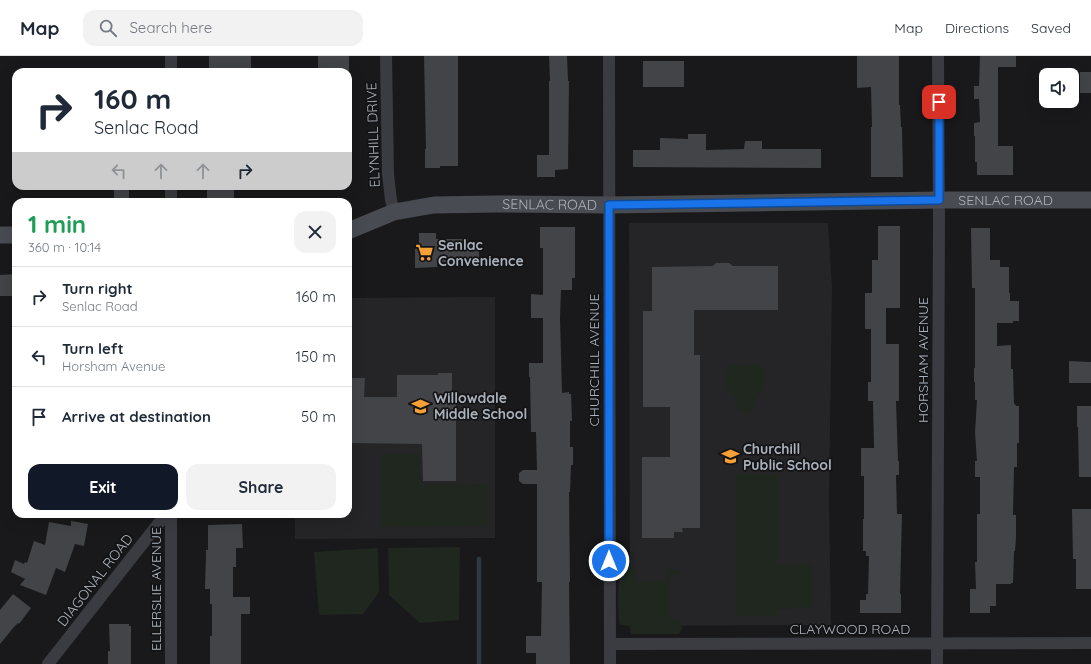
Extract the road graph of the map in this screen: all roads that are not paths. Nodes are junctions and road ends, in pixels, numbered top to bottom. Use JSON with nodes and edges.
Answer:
{"nodes":[{"id":1,"x":171,"y":56,"type":"edge"},
{"id":2,"x":386,"y":56,"type":"edge"},
{"id":3,"x":609,"y":56,"type":"edge"},
{"id":4,"x":938,"y":56,"type":"edge"},
{"id":5,"x":171,"y":68,"type":"edge"},
{"id":6,"x":939,"y":200,"type":"junction"},
{"id":7,"x":1091,"y":200,"type":"edge"},
{"id":8,"x":609,"y":205,"type":"junction"},
{"id":9,"x":394,"y":212,"type":"junction"},
{"id":10,"x":352,"y":229,"type":"edge"},
{"id":11,"x":0,"y":235,"type":"edge"},
{"id":12,"x":12,"y":236,"type":"edge"},
{"id":13,"x":163,"y":518,"type":"edge"},
{"id":14,"x":170,"y":518,"type":"edge"},
{"id":15,"x":1091,"y":643,"type":"edge"},
{"id":16,"x":610,"y":644,"type":"junction"},
{"id":17,"x":937,"y":644,"type":"junction"},
{"id":18,"x":48,"y":664,"type":"edge"},
{"id":19,"x":171,"y":664,"type":"edge"},
{"id":20,"x":610,"y":664,"type":"edge"},
{"id":21,"x":937,"y":664,"type":"edge"}],
"edges":[{"from":1,"to":5,"type":"street"},
{"from":2,"to":9,"type":"street","name":"ELYNHILL DRIVE"},
{"from":3,"to":8,"type":"street","name":"CHURCHILL AVENUE"},
{"from":4,"to":6,"type":"street","name":"HORSHAM AVENUE"},
{"from":6,"to":7,"type":"street","name":"SENLAC ROAD"},
{"from":6,"to":8,"type":"street","name":"SENLAC ROAD"},
{"from":6,"to":17,"type":"street","name":"HORSHAM AVENUE"},
{"from":8,"to":9,"type":"street","name":"SENLAC ROAD"},
{"from":8,"to":16,"type":"street","name":"CHURCHILL AVENUE"},
{"from":9,"to":10,"type":"street","name":"SENLAC ROAD"},
{"from":11,"to":12,"type":"street"},
{"from":13,"to":18,"type":"street","name":"DIAGONAL ROAD"},
{"from":14,"to":19,"type":"street","name":"ELLERSLIE AVENUE"},
{"from":15,"to":17,"type":"street","name":"CLAYWOOD ROAD"},
{"from":16,"to":17,"type":"street","name":"CLAYWOOD ROAD"},
{"from":16,"to":20,"type":"street","name":"CHURCHILL AVENUE"},
{"from":17,"to":21,"type":"street","name":"HORSHAM AVENUE"}]}
